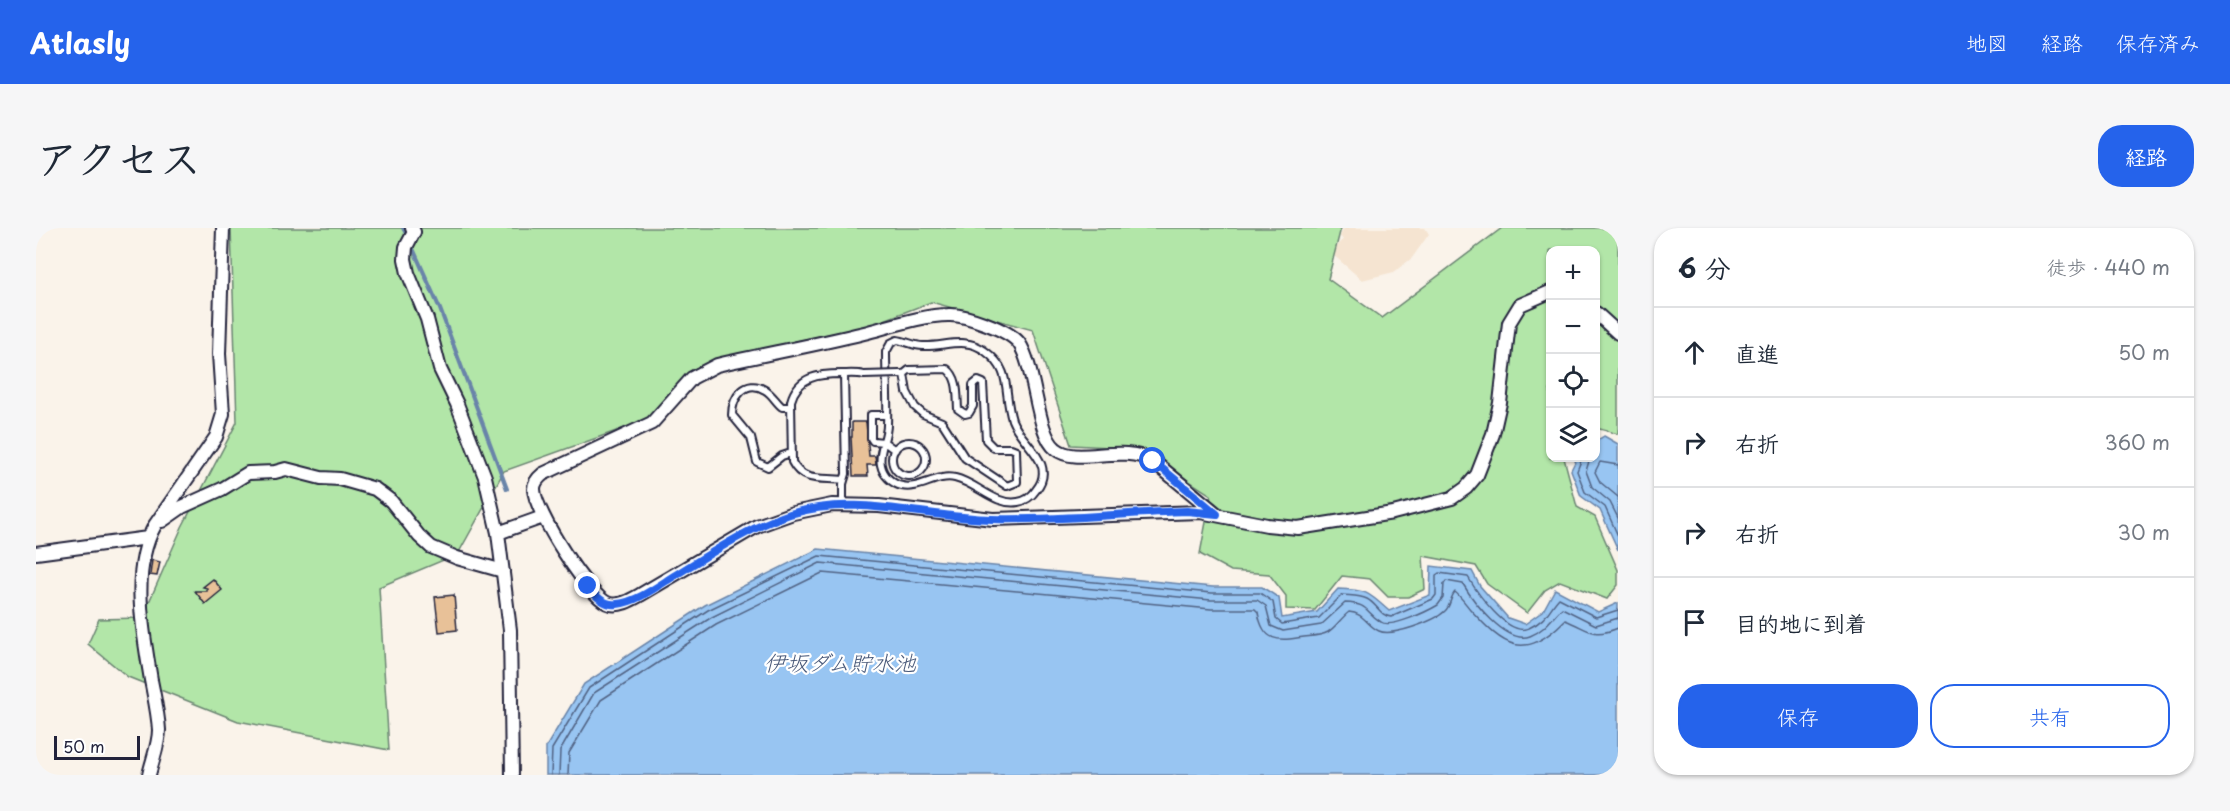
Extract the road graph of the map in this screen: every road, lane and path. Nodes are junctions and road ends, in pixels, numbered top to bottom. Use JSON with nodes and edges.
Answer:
{"nodes":[{"id":1,"x":42,"y":228,"type":"edge"},
{"id":2,"x":223,"y":228,"type":"edge"},
{"id":3,"x":36,"y":229,"type":"edge"},
{"id":4,"x":413,"y":230,"type":"edge"},
{"id":5,"x":1546,"y":294,"type":"edge"},
{"id":6,"x":1600,"y":317,"type":"edge"},
{"id":7,"x":1618,"y":333,"type":"edge"},
{"id":8,"x":843,"y":374,"type":"junction"},
{"id":9,"x":902,"y":374,"type":"junction"},
{"id":10,"x":790,"y":407,"type":"junction"},
{"id":11,"x":887,"y":414,"type":"junction"},
{"id":12,"x":884,"y":442,"type":"junction"},
{"id":13,"x":895,"y":450,"type":"junction"},
{"id":14,"x":791,"y":453,"type":"junction"},
{"id":15,"x":844,"y":480,"type":"junction"},
{"id":16,"x":843,"y":505,"type":"junction"},
{"id":17,"x":1217,"y":514,"type":"junction"},
{"id":18,"x":543,"y":517,"type":"junction"},
{"id":19,"x":155,"y":525,"type":"junction"},
{"id":20,"x":498,"y":533,"type":"junction"},
{"id":21,"x":148,"y":538,"type":"junction"},
{"id":22,"x":36,"y":553,"type":"edge"},
{"id":23,"x":503,"y":571,"type":"junction"},
{"id":24,"x":149,"y":775,"type":"edge"},
{"id":25,"x":512,"y":775,"type":"edge"}],
"edges":[{"from":1,"to":3,"type":"path"},
{"from":2,"to":19,"type":"street"},
{"from":4,"to":20,"type":"street"},
{"from":5,"to":17,"type":"street"},
{"from":6,"to":7,"type":"street"},
{"from":8,"to":9,"type":"lane","bridge":true},
{"from":8,"to":10,"type":"lane"},
{"from":8,"to":15,"type":"lane"},
{"from":9,"to":9,"type":"lane"},
{"from":10,"to":14,"type":"lane"},
{"from":10,"to":14,"type":"lane"},
{"from":11,"to":12,"type":"lane"},
{"from":11,"to":12,"type":"lane"},
{"from":11,"to":12,"type":"lane"},
{"from":12,"to":13,"type":"lane"},
{"from":13,"to":13,"type":"lane"},
{"from":14,"to":15,"type":"lane"},
{"from":15,"to":16,"type":"lane"},
{"from":16,"to":17,"type":"street"},
{"from":16,"to":18,"type":"street"},
{"from":17,"to":18,"type":"street"},
{"from":18,"to":20,"type":"street"},
{"from":19,"to":21,"type":"street"},
{"from":19,"to":23,"type":"street"},
{"from":20,"to":23,"type":"street"},
{"from":21,"to":22,"type":"street"},
{"from":21,"to":24,"type":"street"},
{"from":23,"to":25,"type":"street"}]}
